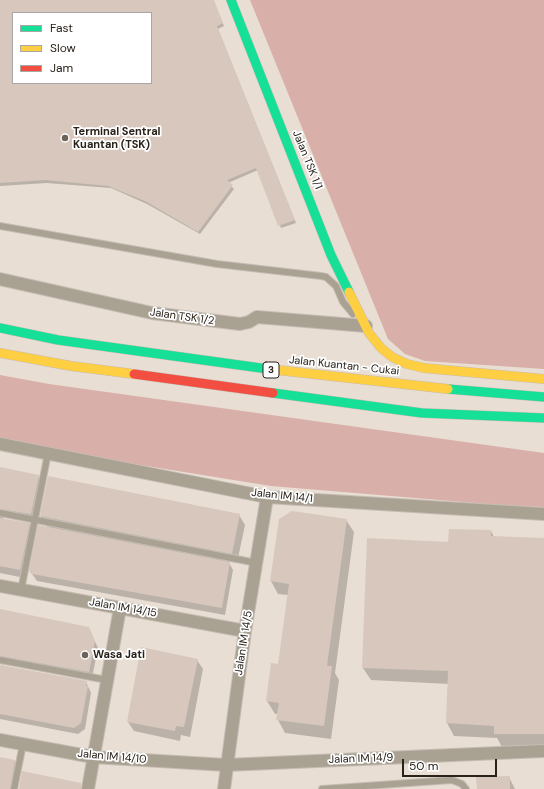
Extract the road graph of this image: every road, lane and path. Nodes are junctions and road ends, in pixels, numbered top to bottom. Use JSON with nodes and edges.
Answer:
{"nodes":[{"id":1,"x":231,"y":0,"type":"edge"},
{"id":2,"x":0,"y":226,"type":"edge"},
{"id":3,"x":0,"y":279,"type":"edge"},
{"id":4,"x":366,"y":326,"type":"junction"},
{"id":5,"x":0,"y":328,"type":"edge"},
{"id":6,"x":0,"y":352,"type":"edge"},
{"id":7,"x":544,"y":378,"type":"edge"},
{"id":8,"x":544,"y":397,"type":"edge"},
{"id":9,"x":544,"y":418,"type":"edge"},
{"id":10,"x":0,"y":444,"type":"edge"},
{"id":11,"x":48,"y":453,"type":"junction"},
{"id":12,"x":267,"y":497,"type":"junction"},
{"id":13,"x":0,"y":513,"type":"edge"},
{"id":14,"x":544,"y":514,"type":"edge"},
{"id":15,"x":34,"y":520,"type":"junction"},
{"id":16,"x":257,"y":563,"type":"junction"},
{"id":17,"x":0,"y":586,"type":"edge"},
{"id":18,"x":21,"y":590,"type":"junction"},
{"id":19,"x":120,"y":608,"type":"junction"},
{"id":20,"x":245,"y":631,"type":"junction"},
{"id":21,"x":0,"y":660,"type":"edge"},
{"id":22,"x":107,"y":680,"type":"junction"},
{"id":23,"x":0,"y":740,"type":"edge"},
{"id":24,"x":23,"y":744,"type":"junction"},
{"id":25,"x":544,"y":751,"type":"edge"},
{"id":26,"x":93,"y":757,"type":"junction"},
{"id":27,"x":226,"y":765,"type":"junction"},
{"id":28,"x":14,"y":789,"type":"edge"},
{"id":29,"x":88,"y":789,"type":"edge"},
{"id":30,"x":224,"y":789,"type":"edge"},
{"id":31,"x":322,"y":789,"type":"edge"},
{"id":32,"x":466,"y":789,"type":"edge"}],
"edges":[{"from":1,"to":4,"type":"main road","name":"Jalan TSK 1/1"},
{"from":2,"to":4,"type":"lane"},
{"from":3,"to":4,"type":"street","name":"Jalan TSK 1/2"},
{"from":4,"to":7,"type":"main road","name":"Jalan TSK 1/1"},
{"from":5,"to":8,"type":"main road","name":"Jalan Kuantan - Cukai","number":"3"},
{"from":6,"to":9,"type":"main road","number":"3"},
{"from":10,"to":11,"type":"street","name":"Jalan IM 14/1"},
{"from":11,"to":12,"type":"street","name":"Jalan IM 14/1"},
{"from":11,"to":15,"type":"lane"},
{"from":12,"to":14,"type":"street","name":"Jalan IM 14/1"},
{"from":12,"to":16,"type":"street","name":"Jalan IM 14/5"},
{"from":13,"to":15,"type":"lane"},
{"from":15,"to":16,"type":"lane"},
{"from":15,"to":18,"type":"lane"},
{"from":16,"to":20,"type":"street","name":"Jalan IM 14/5"},
{"from":17,"to":18,"type":"street","name":"Jalan IM 14/15"},
{"from":18,"to":19,"type":"street","name":"Jalan IM 14/15"},
{"from":19,"to":20,"type":"street","name":"Jalan IM 14/15"},
{"from":19,"to":22,"type":"street"},
{"from":20,"to":27,"type":"street","name":"Jalan IM 14/5"},
{"from":21,"to":22,"type":"lane"},
{"from":22,"to":26,"type":"street"},
{"from":23,"to":24,"type":"street","name":"Jalan IM 14/10"},
{"from":24,"to":26,"type":"street","name":"Jalan IM 14/10"},
{"from":24,"to":28,"type":"lane"},
{"from":25,"to":27,"type":"street","name":"Jalan IM 14/9"},
{"from":26,"to":27,"type":"street","name":"Jalan IM 14/10"},
{"from":26,"to":29,"type":"street"},
{"from":27,"to":30,"type":"street","name":"Jalan IM 14/5"},
{"from":31,"to":32,"type":"lane"}]}
